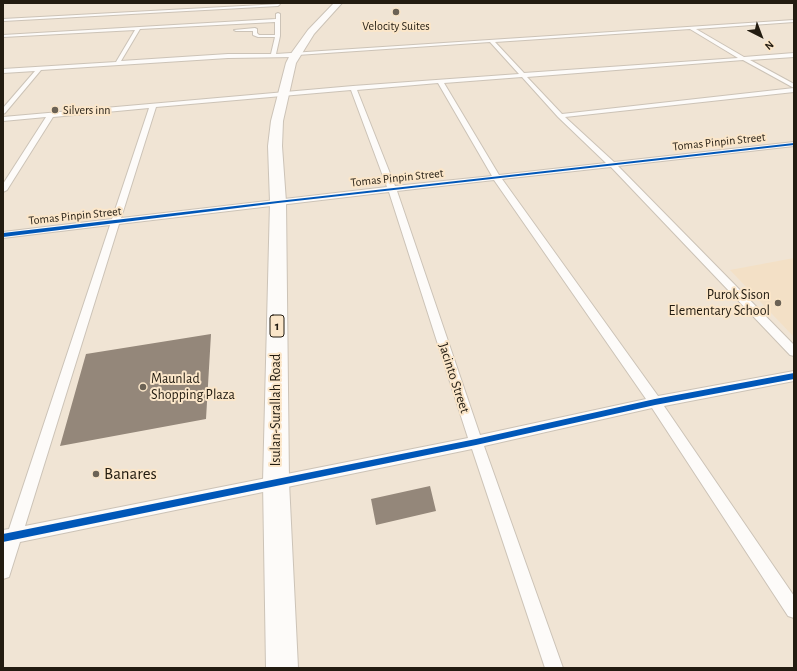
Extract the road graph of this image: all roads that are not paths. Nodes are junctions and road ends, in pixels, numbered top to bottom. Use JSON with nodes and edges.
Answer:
{"nodes":[{"id":1,"x":338,"y":3,"type":"edge"},
{"id":2,"x":278,"y":4,"type":"edge"},
{"id":3,"x":253,"y":5,"type":"edge"},
{"id":4,"x":35,"y":12,"type":"dead end"},
{"id":5,"x":26,"y":19,"type":"junction"},
{"id":6,"x":3,"y":20,"type":"edge"},
{"id":7,"x":278,"y":20,"type":"junction"},
{"id":8,"x":257,"y":21,"type":"junction"},
{"id":9,"x":794,"y":21,"type":"edge"},
{"id":10,"x":17,"y":26,"type":"dead end"},
{"id":11,"x":690,"y":27,"type":"junction"},
{"id":12,"x":138,"y":28,"type":"junction"},
{"id":13,"x":234,"y":30,"type":"dead end"},
{"id":14,"x":12,"y":31,"type":"dead end"},
{"id":15,"x":5,"y":36,"type":"edge"},
{"id":16,"x":278,"y":36,"type":"junction"},
{"id":17,"x":3,"y":40,"type":"edge"},
{"id":18,"x":491,"y":40,"type":"junction"},
{"id":19,"x":296,"y":54,"type":"junction"},
{"id":20,"x":273,"y":55,"type":"junction"},
{"id":21,"x":794,"y":55,"type":"edge"},
{"id":22,"x":742,"y":58,"type":"junction"},
{"id":23,"x":117,"y":64,"type":"junction"},
{"id":24,"x":39,"y":69,"type":"junction"},
{"id":25,"x":3,"y":71,"type":"edge"},
{"id":26,"x":523,"y":76,"type":"junction"},
{"id":27,"x":441,"y":83,"type":"junction"},
{"id":28,"x":794,"y":86,"type":"edge"},
{"id":29,"x":353,"y":88,"type":"junction"},
{"id":30,"x":794,"y":90,"type":"edge"},
{"id":31,"x":282,"y":95,"type":"junction"},
{"id":32,"x":154,"y":106,"type":"junction"},
{"id":33,"x":3,"y":112,"type":"edge"},
{"id":34,"x":51,"y":115,"type":"junction"},
{"id":35,"x":560,"y":116,"type":"junction"},
{"id":36,"x":3,"y":119,"type":"edge"},
{"id":37,"x":794,"y":144,"type":"edge"},
{"id":38,"x":612,"y":164,"type":"junction"},
{"id":39,"x":497,"y":178,"type":"junction"},
{"id":40,"x":392,"y":189,"type":"junction"},
{"id":41,"x":3,"y":190,"type":"edge"},
{"id":42,"x":278,"y":202,"type":"junction"},
{"id":43,"x":115,"y":222,"type":"junction"},
{"id":44,"x":3,"y":235,"type":"edge"},
{"id":45,"x":794,"y":352,"type":"edge"},
{"id":46,"x":794,"y":376,"type":"edge"},
{"id":47,"x":655,"y":402,"type":"junction"},
{"id":48,"x":476,"y":442,"type":"junction"},
{"id":49,"x":276,"y":482,"type":"junction"},
{"id":50,"x":8,"y":537,"type":"edge"},
{"id":51,"x":3,"y":571,"type":"edge"},
{"id":52,"x":794,"y":610,"type":"edge"},
{"id":53,"x":282,"y":668,"type":"edge"},
{"id":54,"x":554,"y":668,"type":"edge"}],
"edges":[{"from":1,"to":19,"type":"highway","name":"Isulan-Surallah Road","number":"1"},
{"from":2,"to":3,"type":"street"},
{"from":2,"to":7,"type":"street"},
{"from":3,"to":5,"type":"street"},
{"from":3,"to":8,"type":"street"},
{"from":4,"to":5,"type":"street"},
{"from":5,"to":6,"type":"street"},
{"from":5,"to":10,"type":"street"},
{"from":7,"to":8,"type":"street"},
{"from":7,"to":16,"type":"street"},
{"from":8,"to":12,"type":"street"},
{"from":9,"to":11,"type":"street"},
{"from":11,"to":18,"type":"street"},
{"from":11,"to":22,"type":"street"},
{"from":12,"to":15,"type":"street"},
{"from":12,"to":23,"type":"street"},
{"from":13,"to":16,"type":"street"},
{"from":14,"to":15,"type":"street"},
{"from":15,"to":17,"type":"street"},
{"from":16,"to":20,"type":"street"},
{"from":18,"to":19,"type":"street"},
{"from":18,"to":26,"type":"street"},
{"from":19,"to":20,"type":"street"},
{"from":19,"to":31,"type":"highway","name":"Isulan-Surallah Road","number":"1"},
{"from":20,"to":23,"type":"street"},
{"from":21,"to":22,"type":"street"},
{"from":22,"to":26,"type":"street"},
{"from":22,"to":28,"type":"street"},
{"from":23,"to":24,"type":"street"},
{"from":24,"to":25,"type":"street"},
{"from":24,"to":33,"type":"street"},
{"from":26,"to":27,"type":"street"},
{"from":26,"to":35,"type":"street"},
{"from":27,"to":29,"type":"street"},
{"from":27,"to":39,"type":"street"},
{"from":29,"to":31,"type":"street"},
{"from":29,"to":40,"type":"street","name":"Jacinto Street"},
{"from":30,"to":35,"type":"street"},
{"from":31,"to":32,"type":"street"},
{"from":31,"to":42,"type":"highway","name":"Isulan-Surallah Road","number":"1"},
{"from":32,"to":34,"type":"street"},
{"from":32,"to":43,"type":"street"},
{"from":34,"to":36,"type":"street"},
{"from":34,"to":41,"type":"street"},
{"from":35,"to":38,"type":"street"},
{"from":37,"to":38,"type":"street","name":"Tomas Pinpin Street"},
{"from":38,"to":39,"type":"street","name":"Tomas Pinpin Street"},
{"from":38,"to":45,"type":"street"},
{"from":39,"to":40,"type":"street","name":"Tomas Pinpin Street"},
{"from":39,"to":47,"type":"street"},
{"from":40,"to":42,"type":"street","name":"Tomas Pinpin Street"},
{"from":40,"to":48,"type":"street","name":"Jacinto Street"},
{"from":42,"to":43,"type":"street","name":"Tomas Pinpin Street"},
{"from":42,"to":49,"type":"highway","name":"Isulan-Surallah Road","number":"1"},
{"from":43,"to":44,"type":"street","name":"Tomas Pinpin Street"},
{"from":43,"to":50,"type":"street"},
{"from":46,"to":47,"type":"street"},
{"from":47,"to":48,"type":"street"},
{"from":47,"to":52,"type":"street"},
{"from":48,"to":49,"type":"street"},
{"from":48,"to":54,"type":"street","name":"Jacinto Street"},
{"from":49,"to":50,"type":"street"},
{"from":49,"to":53,"type":"highway","name":"Isulan-Surallah Road","number":"1"},
{"from":50,"to":51,"type":"street"}]}
